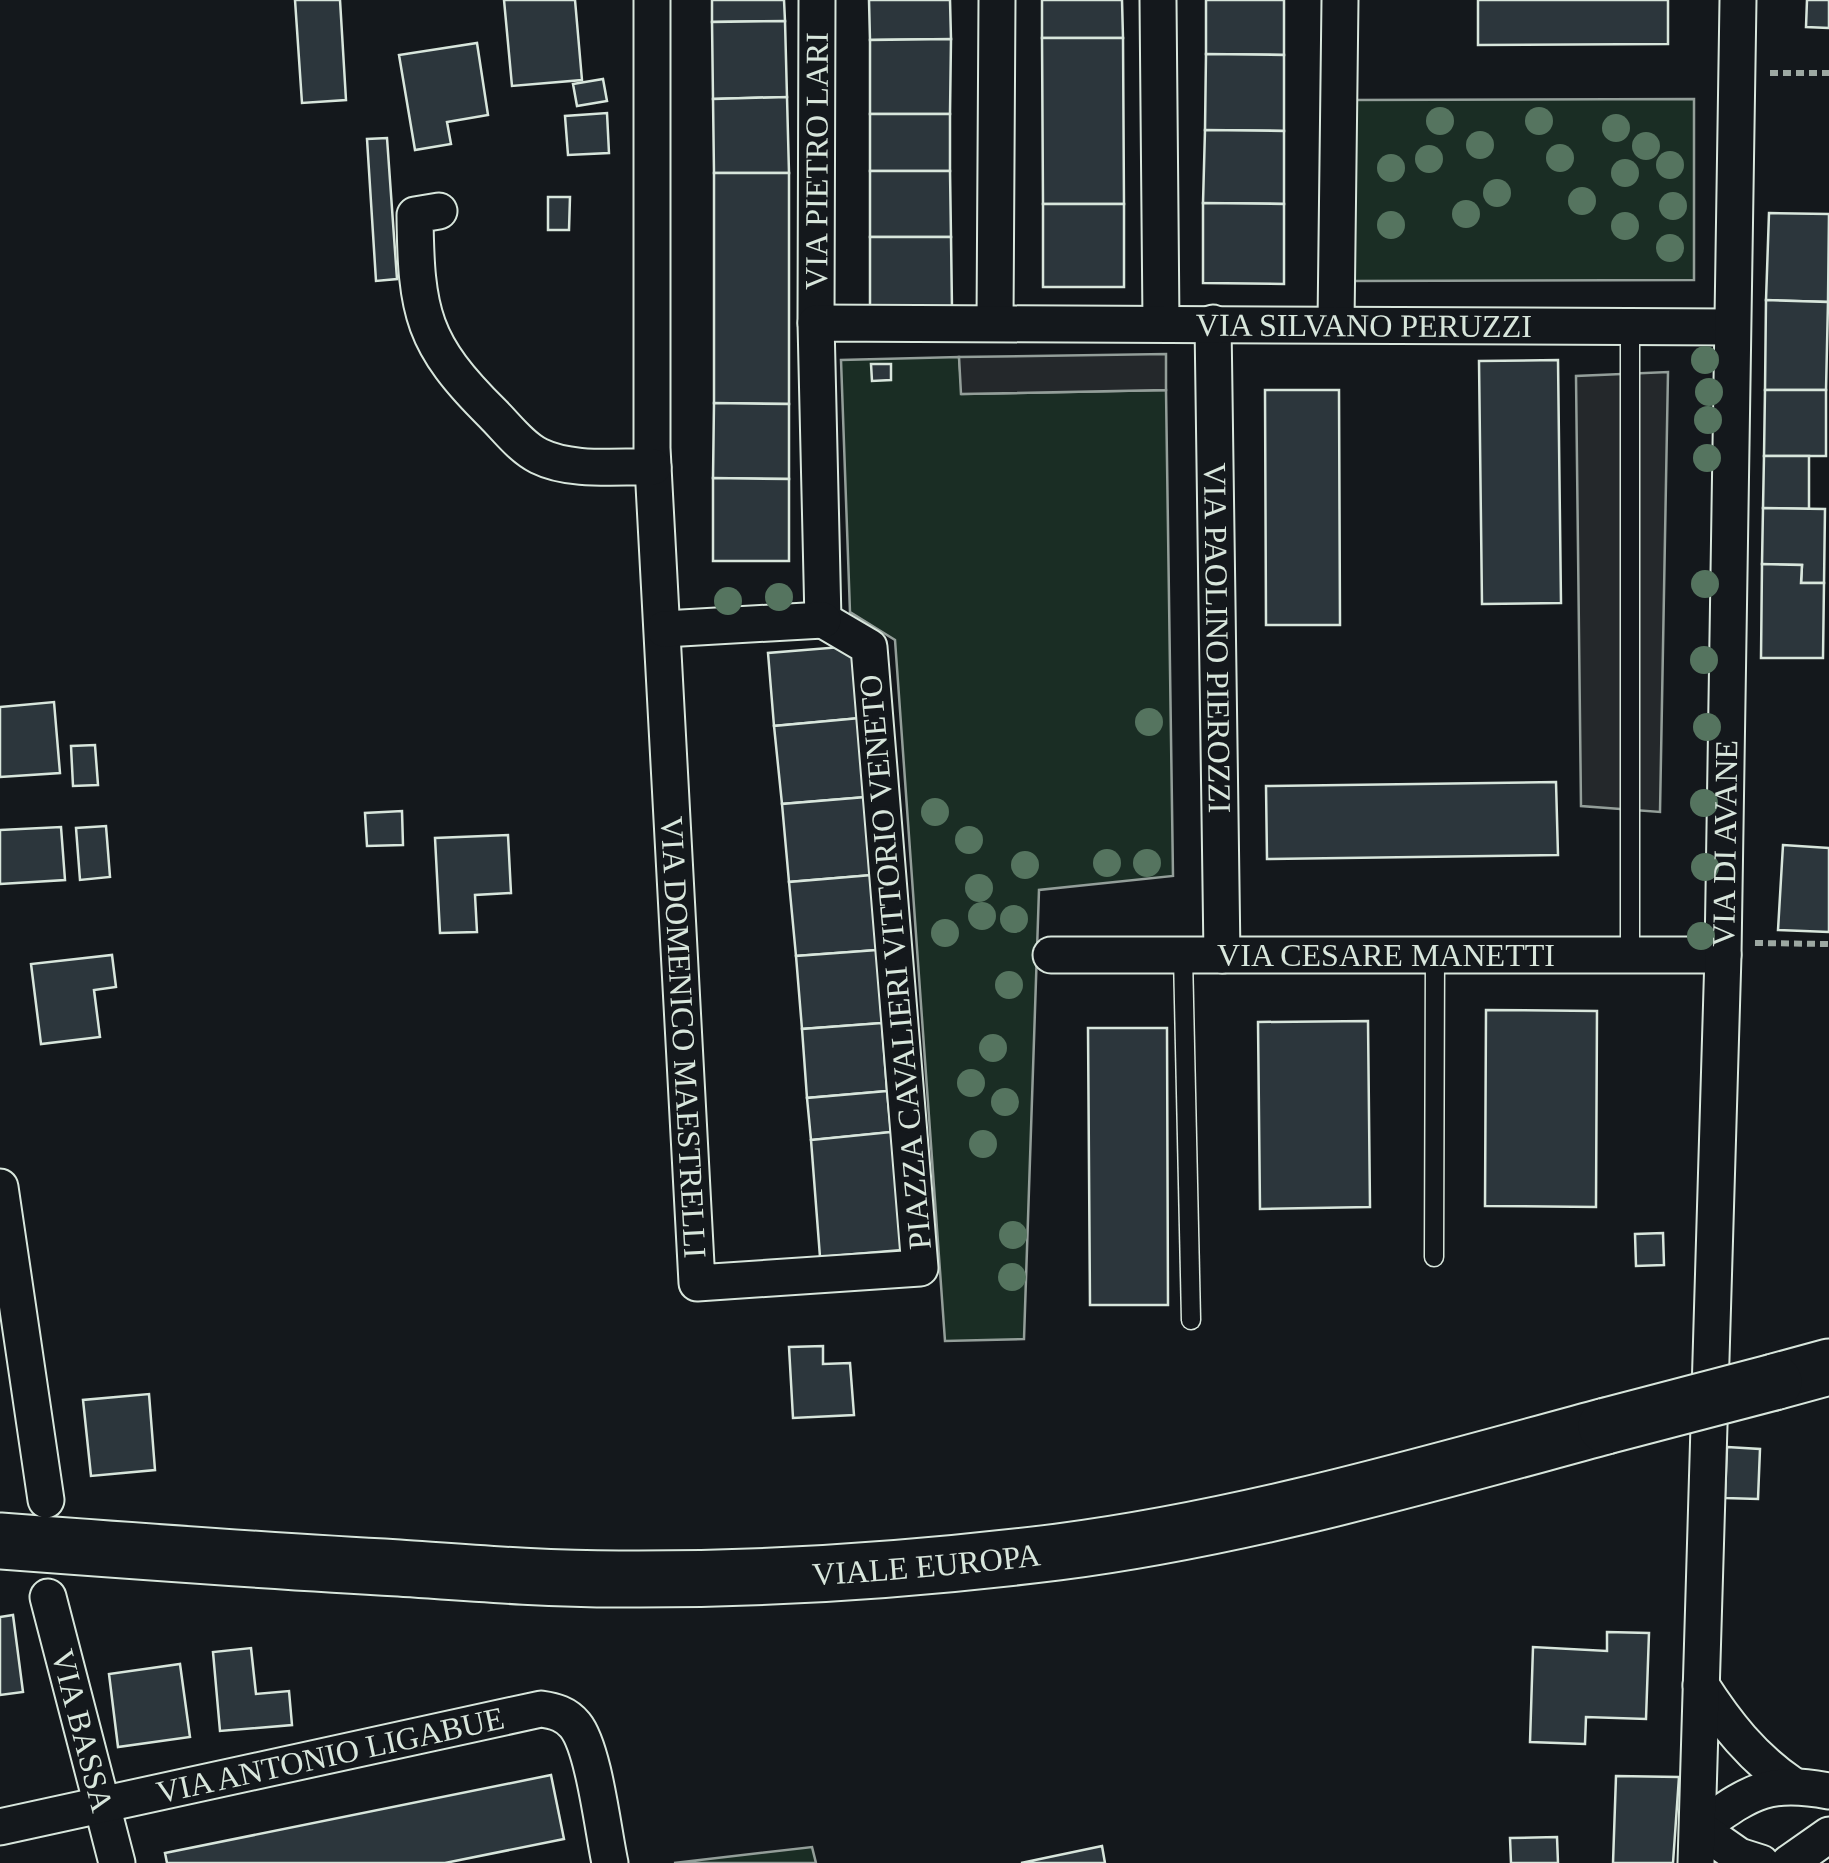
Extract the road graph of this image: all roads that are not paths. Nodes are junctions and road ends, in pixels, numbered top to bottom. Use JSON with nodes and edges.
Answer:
{"nodes":[{"id":1,"x":652,"y":0,"type":"edge"},
{"id":2,"x":816,"y":0,"type":"edge"},
{"id":3,"x":997,"y":0,"type":"edge"},
{"id":4,"x":1158,"y":0,"type":"edge"},
{"id":5,"x":1340,"y":0,"type":"edge"},
{"id":6,"x":1738,"y":0,"type":"edge"},
{"id":7,"x":439,"y":212,"type":"dead end"},
{"id":8,"x":995,"y":322,"type":"junction"},
{"id":9,"x":1161,"y":322,"type":"junction"},
{"id":10,"x":816,"y":323,"type":"junction"},
{"id":11,"x":1213,"y":323,"type":"junction"},
{"id":12,"x":1336,"y":323,"type":"junction"},
{"id":13,"x":1630,"y":326,"type":"junction"},
{"id":14,"x":1731,"y":327,"type":"junction"},
{"id":15,"x":653,"y":466,"type":"junction"},
{"id":16,"x":823,"y":620,"type":"junction"},
{"id":17,"x":664,"y":629,"type":"junction"},
{"id":18,"x":1723,"y":949,"type":"junction"},
{"id":19,"x":1434,"y":954,"type":"junction"},
{"id":20,"x":1630,"y":954,"type":"junction"},
{"id":21,"x":1051,"y":955,"type":"dead end"},
{"id":22,"x":1222,"y":955,"type":"junction"},
{"id":23,"x":1183,"y":956,"type":"junction"},
{"id":24,"x":0,"y":1187,"type":"edge"},
{"id":25,"x":1434,"y":1257,"type":"dead end"},
{"id":26,"x":920,"y":1268,"type":"joint"},
{"id":27,"x":1191,"y":1320,"type":"dead end"},
{"id":28,"x":1829,"y":1367,"type":"edge"},
{"id":29,"x":46,"y":1500,"type":"dead end"},
{"id":30,"x":0,"y":1541,"type":"edge"},
{"id":31,"x":48,"y":1598,"type":"dead end"},
{"id":32,"x":1701,"y":1684,"type":"junction"},
{"id":33,"x":1790,"y":1784,"type":"junction"},
{"id":34,"x":1829,"y":1791,"type":"edge"},
{"id":35,"x":100,"y":1807,"type":"junction"},
{"id":36,"x":0,"y":1827,"type":"edge"},
{"id":37,"x":1698,"y":1828,"type":"junction"},
{"id":38,"x":1829,"y":1835,"type":"edge"},
{"id":39,"x":117,"y":1863,"type":"edge"},
{"id":40,"x":610,"y":1863,"type":"edge"},
{"id":41,"x":1696,"y":1863,"type":"edge"},
{"id":42,"x":1760,"y":1863,"type":"edge"},
{"id":43,"x":1789,"y":1863,"type":"edge"}],
"edges":[{"from":1,"to":15,"type":"street","name":"VIA DOMENICO MAESTRELLI"},
{"from":2,"to":10,"type":"street","name":"VIA PIETRO LARI"},
{"from":3,"to":8,"type":"street"},
{"from":4,"to":9,"type":"street"},
{"from":5,"to":12,"type":"street"},
{"from":6,"to":14,"type":"street","name":"VIA DI AVANE"},
{"from":7,"to":15,"type":"street"},
{"from":8,"to":9,"type":"street","name":"VIA SILVANO PERUZZI"},
{"from":8,"to":10,"type":"street"},
{"from":9,"to":11,"type":"street","name":"VIA SILVANO PERUZZI"},
{"from":10,"to":16,"type":"street"},
{"from":11,"to":12,"type":"street","name":"VIA SILVANO PERUZZI"},
{"from":11,"to":22,"type":"street","name":"VIA PAOLINO PIEROZZI"},
{"from":12,"to":13,"type":"street","name":"VIA SILVANO PERUZZI"},
{"from":13,"to":14,"type":"street","name":"VIA SILVANO PERUZZI"},
{"from":13,"to":20,"type":"lane"},
{"from":14,"to":18,"type":"street","name":"VIA DI AVANE"},
{"from":15,"to":17,"type":"street","name":"VIA DOMENICO MAESTRELLI"},
{"from":16,"to":17,"type":"street"},
{"from":16,"to":26,"type":"street","name":"PIAZZA CAVALIERI VITTORIO VENETO"},
{"from":17,"to":26,"type":"street","name":"VIA DOMENICO MAESTRELLI"},
{"from":18,"to":20,"type":"street","name":"VIA CESARE MANETTI"},
{"from":18,"to":32,"type":"street","name":"VIA DI AVANE"},
{"from":19,"to":20,"type":"street","name":"VIA CESARE MANETTI"},
{"from":19,"to":22,"type":"street","name":"VIA CESARE MANETTI"},
{"from":19,"to":25,"type":"lane"},
{"from":21,"to":23,"type":"street","name":"VIA CESARE MANETTI"},
{"from":22,"to":23,"type":"street","name":"VIA CESARE MANETTI"},
{"from":23,"to":27,"type":"lane"},
{"from":24,"to":29,"type":"street"},
{"from":28,"to":30,"type":"main road","name":"VIALE EUROPA","bridge":true},
{"from":31,"to":35,"type":"street","name":"VIA BASSA"},
{"from":32,"to":33,"type":"street"},
{"from":32,"to":37,"type":"street","name":"VIA DI AVANE"},
{"from":33,"to":34,"type":"street"},
{"from":33,"to":37,"type":"street"},
{"from":35,"to":36,"type":"street","name":"VIA ANTONIO LIGABUE"},
{"from":35,"to":39,"type":"street","name":"VIA BASSA"},
{"from":35,"to":40,"type":"street","name":"VIA ANTONIO LIGABUE"},
{"from":37,"to":41,"type":"street","name":"VIA DI AVANE"},
{"from":37,"to":42,"type":"street"},
{"from":38,"to":43,"type":"street"}]}
